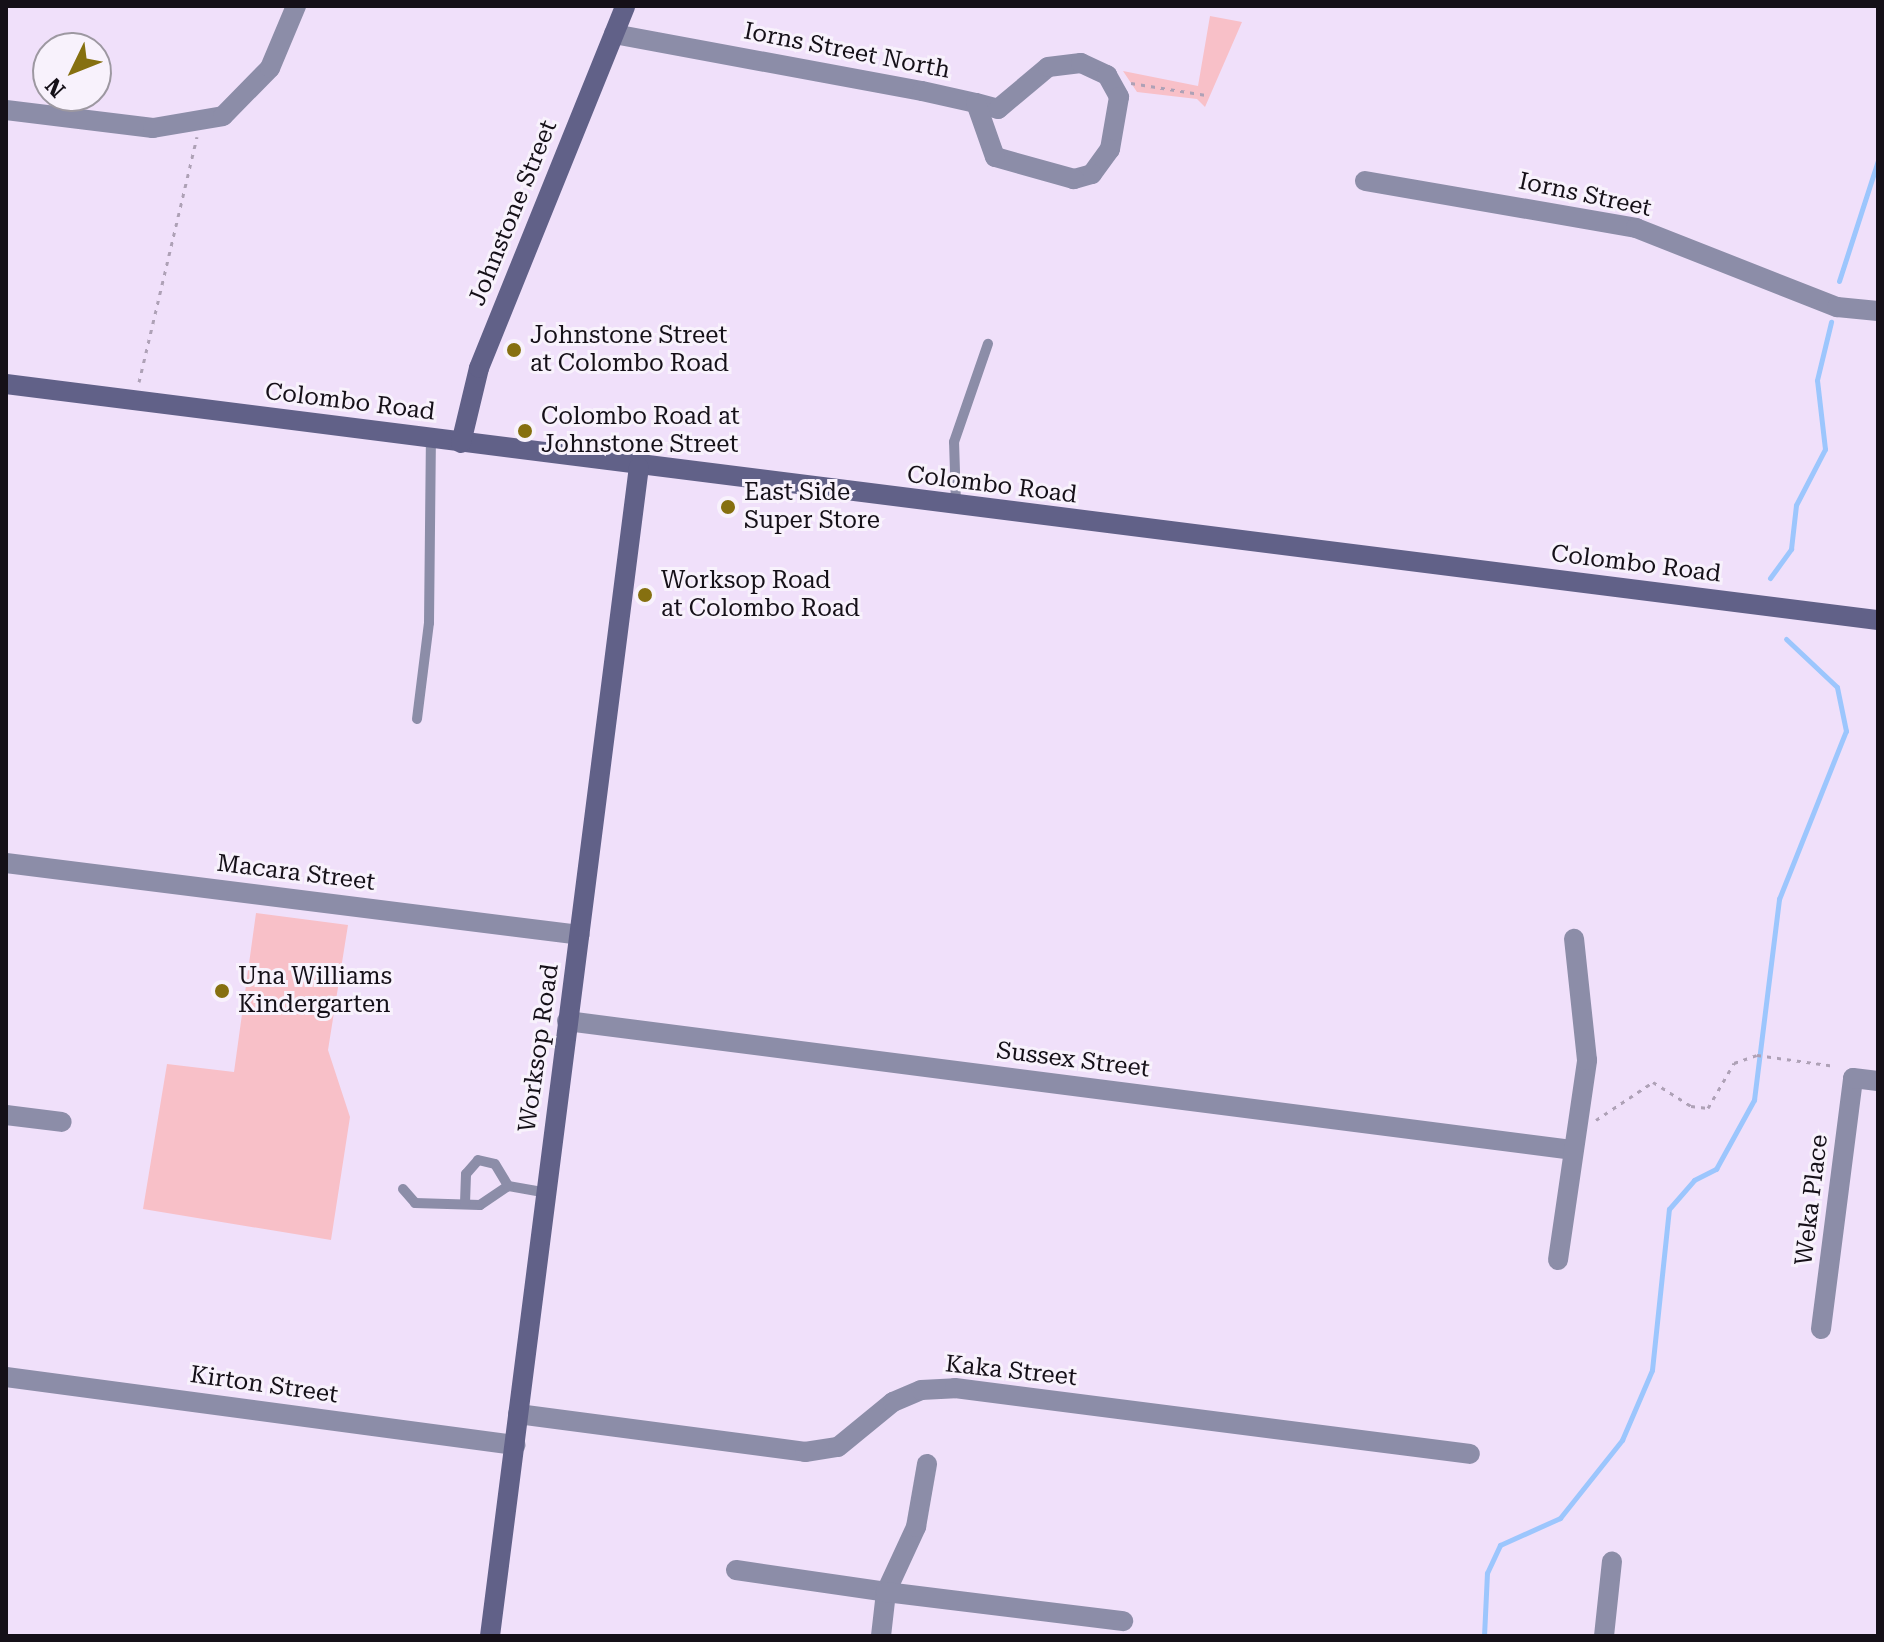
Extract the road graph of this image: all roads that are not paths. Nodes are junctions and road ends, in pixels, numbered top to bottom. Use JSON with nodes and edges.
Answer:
{"nodes":[{"id":1,"x":296,"y":6,"type":"edge"},
{"id":2,"x":625,"y":6,"type":"edge"},
{"id":3,"x":614,"y":34,"type":"junction"},
{"id":4,"x":976,"y":103,"type":"junction"},
{"id":5,"x":6,"y":110,"type":"edge"},
{"id":6,"x":1365,"y":181,"type":"dead end"},
{"id":7,"x":1878,"y":311,"type":"edge"},
{"id":8,"x":988,"y":344,"type":"dead end"},
{"id":9,"x":6,"y":384,"type":"edge"},
{"id":10,"x":431,"y":439,"type":"junction"},
{"id":11,"x":461,"y":443,"type":"junction"},
{"id":12,"x":639,"y":467,"type":"junction"},
{"id":13,"x":956,"y":507,"type":"junction"},
{"id":14,"x":1878,"y":620,"type":"edge"},
{"id":15,"x":417,"y":719,"type":"dead end"},
{"id":16,"x":6,"y":863,"type":"edge"},
{"id":17,"x":580,"y":935,"type":"junction"},
{"id":18,"x":1574,"y":939,"type":"dead end"},
{"id":19,"x":567,"y":1021,"type":"junction"},
{"id":20,"x":1878,"y":1081,"type":"edge"},
{"id":21,"x":6,"y":1115,"type":"edge"},
{"id":22,"x":62,"y":1122,"type":"dead end"},
{"id":23,"x":1572,"y":1150,"type":"junction"},
{"id":24,"x":508,"y":1186,"type":"junction"},
{"id":25,"x":403,"y":1189,"type":"dead end"},
{"id":26,"x":546,"y":1193,"type":"junction"},
{"id":27,"x":465,"y":1203,"type":"junction"},
{"id":28,"x":1558,"y":1260,"type":"dead end"},
{"id":29,"x":1821,"y":1329,"type":"dead end"},
{"id":30,"x":6,"y":1377,"type":"edge"},
{"id":31,"x":518,"y":1414,"type":"junction"},
{"id":32,"x":515,"y":1445,"type":"junction"},
{"id":33,"x":1470,"y":1454,"type":"dead end"},
{"id":34,"x":927,"y":1464,"type":"dead end"},
{"id":35,"x":1612,"y":1561,"type":"dead end"},
{"id":36,"x":736,"y":1570,"type":"dead end"},
{"id":37,"x":886,"y":1592,"type":"junction"},
{"id":38,"x":1123,"y":1621,"type":"dead end"},
{"id":39,"x":490,"y":1636,"type":"edge"},
{"id":40,"x":881,"y":1636,"type":"edge"},
{"id":41,"x":1604,"y":1636,"type":"edge"}],
"edges":[{"from":1,"to":5,"type":"street"},
{"from":2,"to":3,"type":"street","name":"Johnstone Street"},
{"from":3,"to":4,"type":"street","name":"Iorns Street North"},
{"from":3,"to":11,"type":"street","name":"Johnstone Street"},
{"from":4,"to":4,"type":"street","name":"Iorns Street North"},
{"from":6,"to":7,"type":"street","name":"Iorns Street"},
{"from":8,"to":13,"type":"lane"},
{"from":9,"to":10,"type":"street","name":"Colombo Road"},
{"from":10,"to":11,"type":"street","name":"Colombo Road"},
{"from":10,"to":15,"type":"lane"},
{"from":11,"to":12,"type":"street","name":"Colombo Road"},
{"from":12,"to":13,"type":"street","name":"Colombo Road"},
{"from":12,"to":17,"type":"street","name":"Worksop Road"},
{"from":13,"to":14,"type":"street","name":"Colombo Road"},
{"from":16,"to":17,"type":"street","name":"Macara Street"},
{"from":17,"to":19,"type":"street","name":"Worksop Road"},
{"from":18,"to":23,"type":"street"},
{"from":19,"to":23,"type":"street","name":"Sussex Street"},
{"from":19,"to":26,"type":"street","name":"Worksop Road"},
{"from":20,"to":29,"type":"street","name":"Weka Place"},
{"from":21,"to":22,"type":"street"},
{"from":23,"to":28,"type":"street"},
{"from":24,"to":26,"type":"lane"},
{"from":24,"to":27,"type":"lane"},
{"from":24,"to":27,"type":"lane"},
{"from":25,"to":27,"type":"lane"},
{"from":26,"to":31,"type":"street","name":"Worksop Road"},
{"from":30,"to":32,"type":"street","name":"Kirton Street"},
{"from":31,"to":32,"type":"street","name":"Worksop Road"},
{"from":31,"to":33,"type":"street","name":"Kaka Street"},
{"from":32,"to":39,"type":"street","name":"Worksop Road"},
{"from":34,"to":37,"type":"street"},
{"from":35,"to":41,"type":"street"},
{"from":36,"to":37,"type":"street"},
{"from":37,"to":38,"type":"street"},
{"from":37,"to":40,"type":"street"}]}
